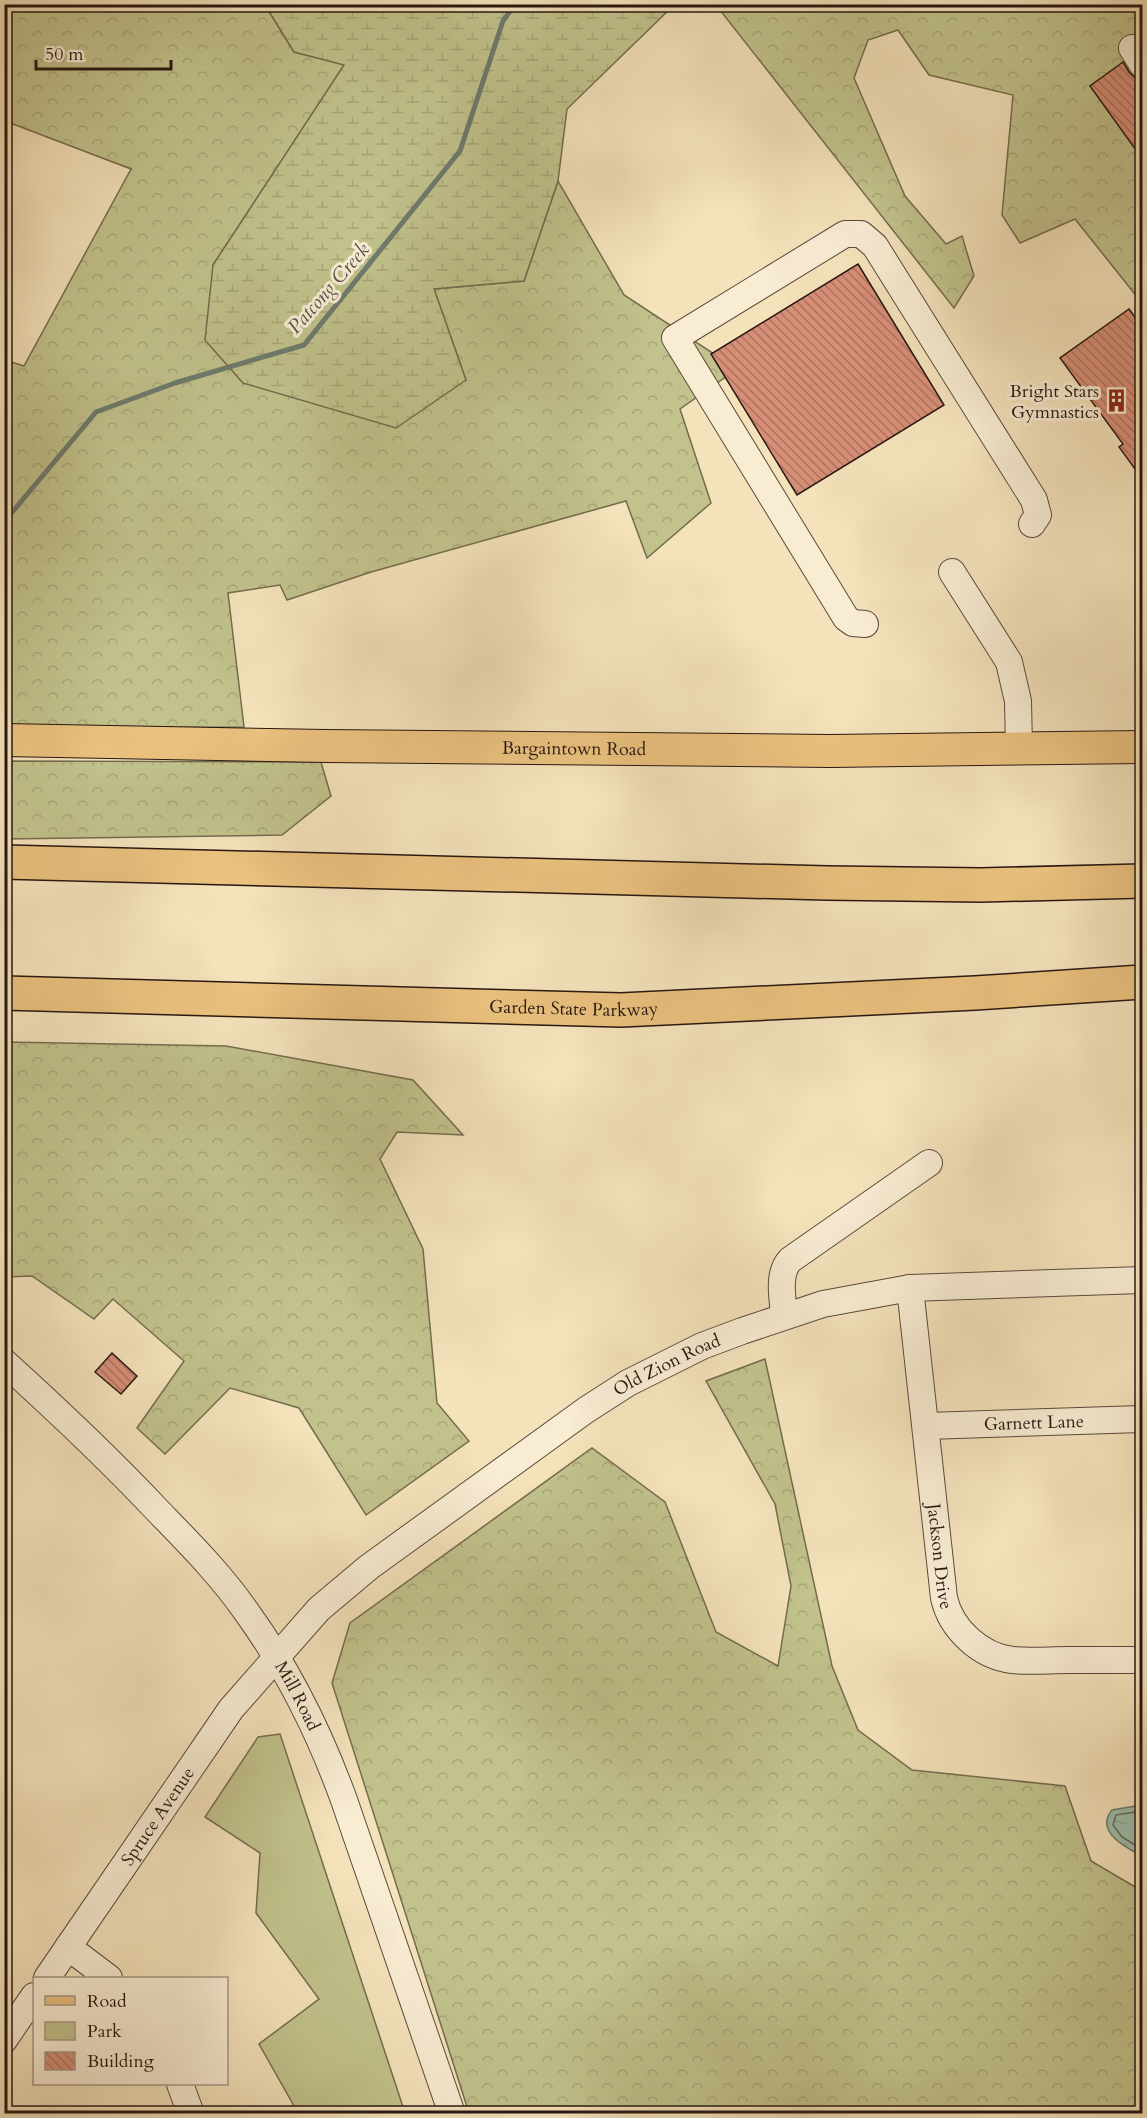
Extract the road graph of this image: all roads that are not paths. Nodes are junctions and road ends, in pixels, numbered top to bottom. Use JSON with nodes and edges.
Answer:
{"nodes":[{"id":1,"x":1032,"y":524,"type":"dead end"},
{"id":2,"x":952,"y":572,"type":"dead end"},
{"id":3,"x":865,"y":624,"type":"dead end"},
{"id":4,"x":4,"y":740,"type":"edge"},
{"id":5,"x":1143,"y":747,"type":"edge"},
{"id":6,"x":1019,"y":748,"type":"junction"},
{"id":7,"x":4,"y":862,"type":"edge"},
{"id":8,"x":1143,"y":881,"type":"edge"},
{"id":9,"x":1143,"y":982,"type":"edge"},
{"id":10,"x":4,"y":993,"type":"edge"},
{"id":11,"x":929,"y":1163,"type":"dead end"},
{"id":12,"x":1143,"y":1280,"type":"edge"},
{"id":13,"x":910,"y":1288,"type":"junction"},
{"id":14,"x":784,"y":1316,"type":"junction"},
{"id":15,"x":4,"y":1362,"type":"edge"},
{"id":16,"x":1143,"y":1419,"type":"edge"},
{"id":17,"x":926,"y":1426,"type":"junction"},
{"id":18,"x":276,"y":1657,"type":"junction"},
{"id":19,"x":1143,"y":1660,"type":"edge"},
{"id":20,"x":68,"y":1947,"type":"junction"},
{"id":21,"x":48,"y":1977,"type":"edge"},
{"id":22,"x":108,"y":1977,"type":"edge"},
{"id":23,"x":33,"y":1997,"type":"edge"},
{"id":24,"x":4,"y":2040,"type":"edge"},
{"id":25,"x":180,"y":2085,"type":"edge"},
{"id":26,"x":191,"y":2114,"type":"edge"},
{"id":27,"x":452,"y":2114,"type":"edge"}],
"edges":[{"from":1,"to":3,"type":"street"},
{"from":2,"to":6,"type":"street"},
{"from":4,"to":6,"type":"main road","name":"Bargaintown Road"},
{"from":5,"to":6,"type":"main road","name":"Bargaintown Road"},
{"from":7,"to":8,"type":"highway"},
{"from":9,"to":10,"type":"highway","name":"Garden State Parkway"},
{"from":11,"to":14,"type":"street"},
{"from":12,"to":13,"type":"street","name":"Old Zion Road"},
{"from":13,"to":14,"type":"street","name":"Old Zion Road"},
{"from":13,"to":17,"type":"street","name":"Jackson Drive"},
{"from":14,"to":18,"type":"street","name":"Old Zion Road"},
{"from":15,"to":18,"type":"street","name":"Mill Road"},
{"from":16,"to":17,"type":"street","name":"Garnett Lane"},
{"from":17,"to":19,"type":"street","name":"Jackson Drive"},
{"from":18,"to":20,"type":"street","name":"Spruce Avenue"},
{"from":18,"to":27,"type":"street","name":"Mill Road"},
{"from":20,"to":21,"type":"street","name":"Spruce Avenue"},
{"from":20,"to":22,"type":"street"},
{"from":23,"to":24,"type":"street"},
{"from":25,"to":26,"type":"street"}]}
